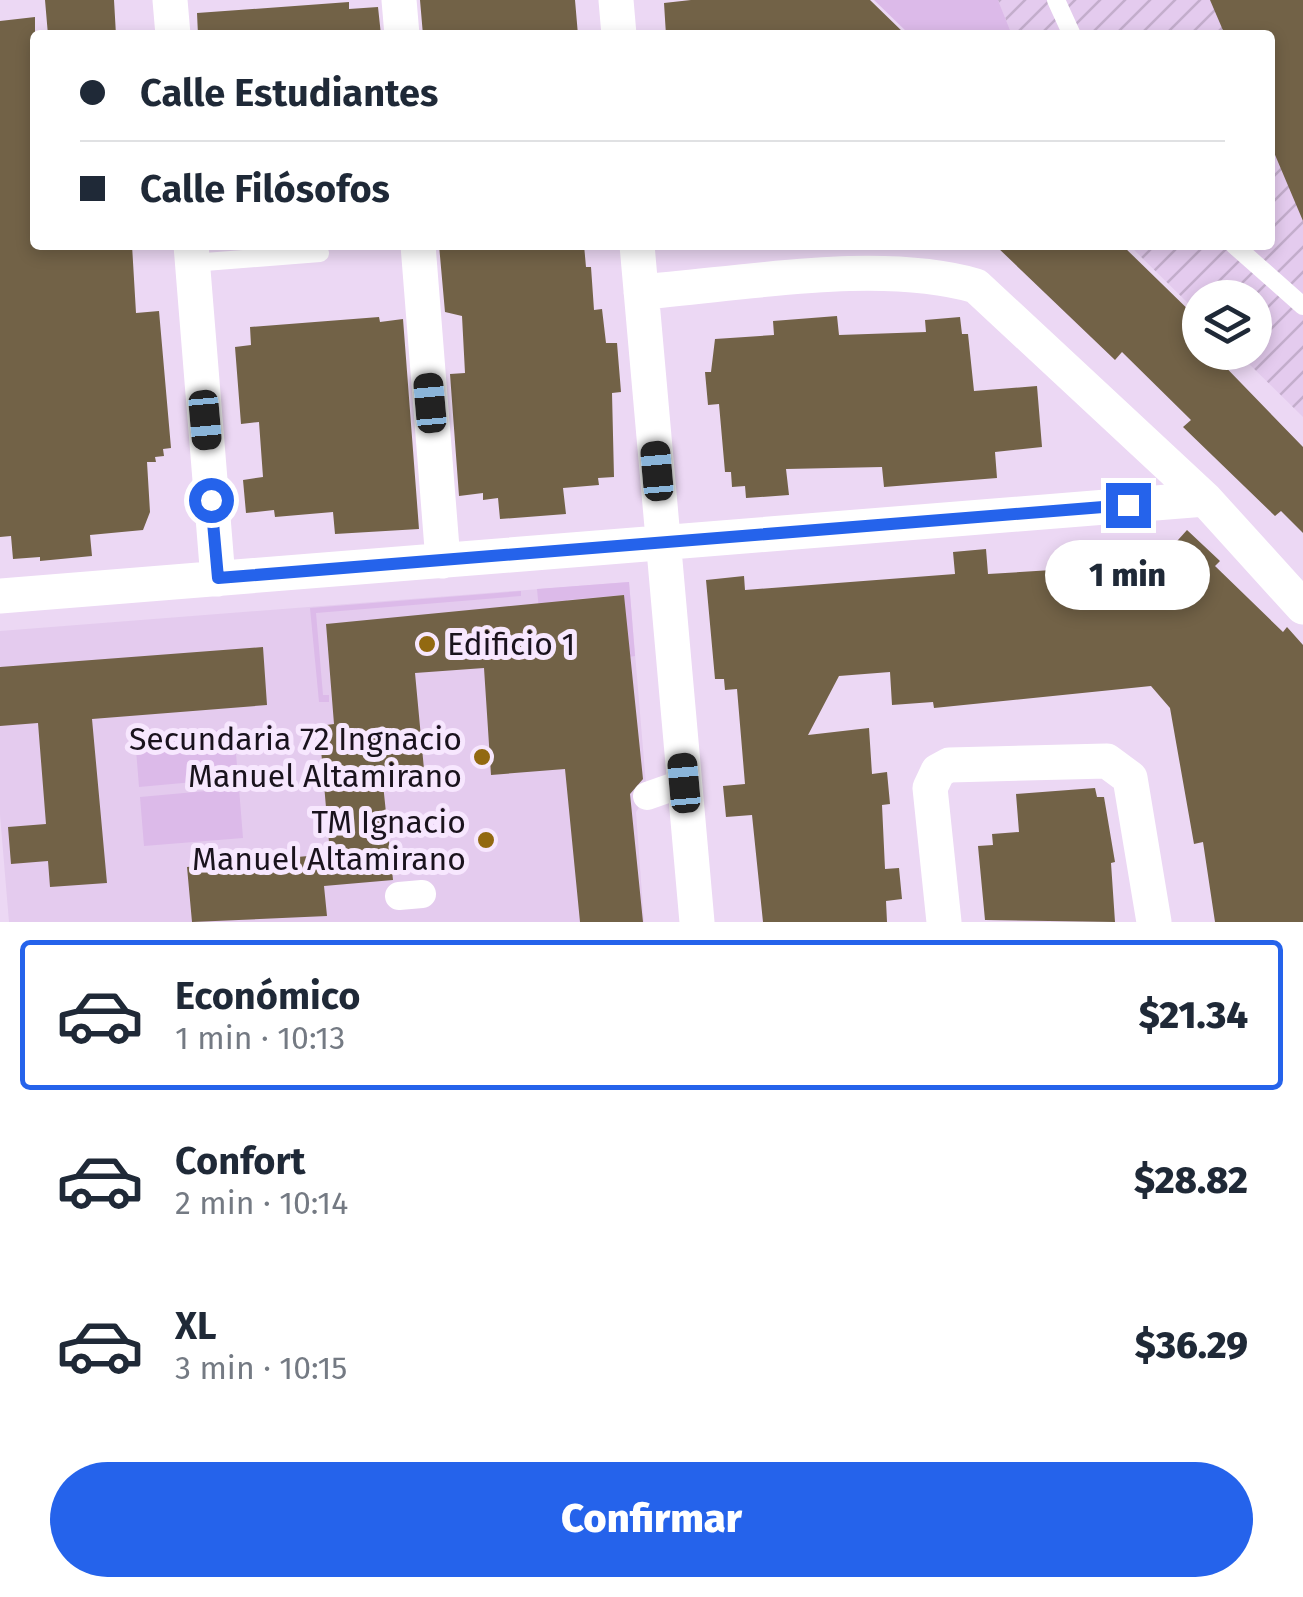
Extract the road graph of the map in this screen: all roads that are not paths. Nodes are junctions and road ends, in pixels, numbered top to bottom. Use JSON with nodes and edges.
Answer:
{"nodes":[{"id":1,"x":170,"y":0,"type":"edge"},
{"id":2,"x":399,"y":0,"type":"edge"},
{"id":3,"x":616,"y":0,"type":"edge"},
{"id":4,"x":1056,"y":0,"type":"edge"},
{"id":5,"x":173,"y":30,"type":"edge"},
{"id":6,"x":402,"y":30,"type":"edge"},
{"id":7,"x":619,"y":30,"type":"edge"},
{"id":8,"x":1070,"y":30,"type":"edge"},
{"id":9,"x":418,"y":250,"type":"edge"},
{"id":10,"x":637,"y":250,"type":"edge"},
{"id":11,"x":1240,"y":250,"type":"edge"},
{"id":12,"x":320,"y":253,"type":"dead end"},
{"id":13,"x":191,"y":254,"type":"edge"},
{"id":14,"x":872,"y":259,"type":"edge"},
{"id":15,"x":641,"y":292,"type":"junction"},
{"id":16,"x":1303,"y":306,"type":"edge"},
{"id":17,"x":1205,"y":499,"type":"junction"},
{"id":18,"x":663,"y":543,"type":"junction"},
{"id":19,"x":443,"y":561,"type":"junction"},
{"id":20,"x":218,"y":578,"type":"junction"},
{"id":21,"x":0,"y":596,"type":"edge"},
{"id":22,"x":1303,"y":607,"type":"edge"},
{"id":23,"x":684,"y":783,"type":"junction"},
{"id":24,"x":647,"y":796,"type":"dead end"},
{"id":25,"x":696,"y":922,"type":"edge"},
{"id":26,"x":944,"y":922,"type":"edge"},
{"id":27,"x":1154,"y":922,"type":"edge"}],
"edges":[{"from":1,"to":5,"type":"street"},
{"from":2,"to":6,"type":"street"},
{"from":3,"to":7,"type":"street"},
{"from":4,"to":8,"type":"lane"},
{"from":9,"to":19,"type":"street"},
{"from":10,"to":15,"type":"street"},
{"from":11,"to":16,"type":"lane"},
{"from":12,"to":13,"type":"lane"},
{"from":13,"to":20,"type":"street"},
{"from":14,"to":15,"type":"street"},
{"from":14,"to":17,"type":"street"},
{"from":15,"to":18,"type":"street"},
{"from":17,"to":18,"type":"street"},
{"from":17,"to":22,"type":"street"},
{"from":18,"to":19,"type":"street"},
{"from":18,"to":23,"type":"street"},
{"from":19,"to":20,"type":"street"},
{"from":20,"to":21,"type":"street"},
{"from":23,"to":24,"type":"street"},
{"from":23,"to":25,"type":"street"},
{"from":26,"to":27,"type":"street"}]}
